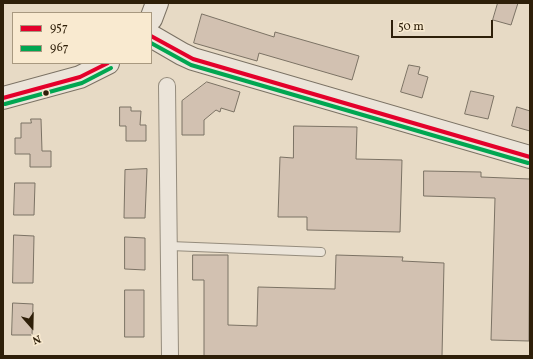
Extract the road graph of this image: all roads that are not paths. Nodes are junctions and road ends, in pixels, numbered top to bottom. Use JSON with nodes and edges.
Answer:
{"nodes":[{"id":1,"x":157,"y":3,"type":"edge"},
{"id":2,"x":152,"y":16,"type":"edge"},
{"id":3,"x":152,"y":37,"type":"edge"},
{"id":4,"x":106,"y":64,"type":"edge"},
{"id":5,"x":167,"y":86,"type":"dead end"},
{"id":6,"x":3,"y":98,"type":"edge"},
{"id":7,"x":530,"y":157,"type":"edge"},
{"id":8,"x":170,"y":246,"type":"junction"},
{"id":9,"x":321,"y":252,"type":"dead end"},
{"id":10,"x":170,"y":356,"type":"edge"}],
"edges":[{"from":1,"to":2,"type":"street"},
{"from":3,"to":7,"type":"street"},
{"from":4,"to":6,"type":"street"},
{"from":5,"to":8,"type":"street"},
{"from":8,"to":9,"type":"lane"},
{"from":8,"to":10,"type":"street"}]}
